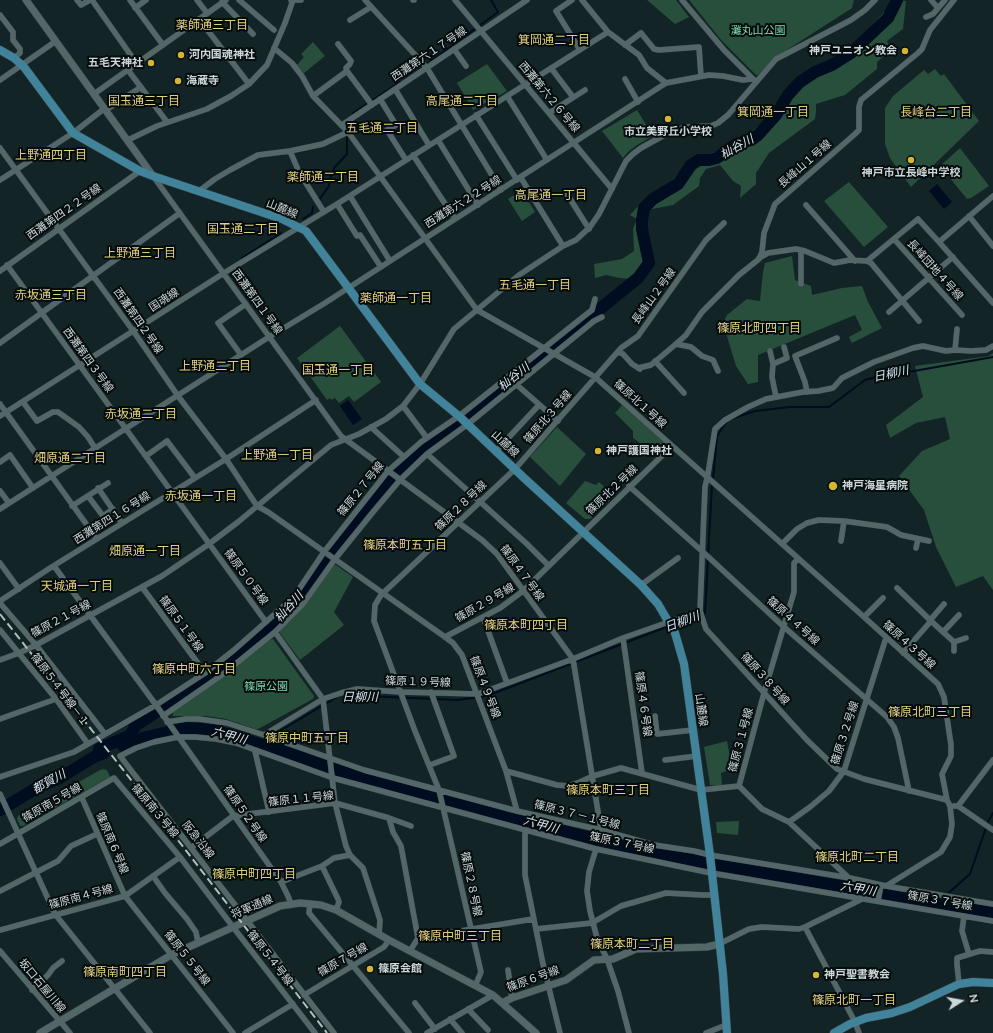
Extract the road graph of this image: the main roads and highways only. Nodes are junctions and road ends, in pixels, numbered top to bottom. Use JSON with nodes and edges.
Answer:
{"nodes":[{"id":1,"x":0,"y":50,"type":"edge"},
{"id":2,"x":993,"y":983,"type":"edge"},
{"id":3,"x":727,"y":1029,"type":"edge"},
{"id":4,"x":834,"y":1033,"type":"edge"}],
"edges":[{"from":1,"to":3,"type":"main road","name":"山麓線"},
{"from":2,"to":4,"type":"main road"}]}
